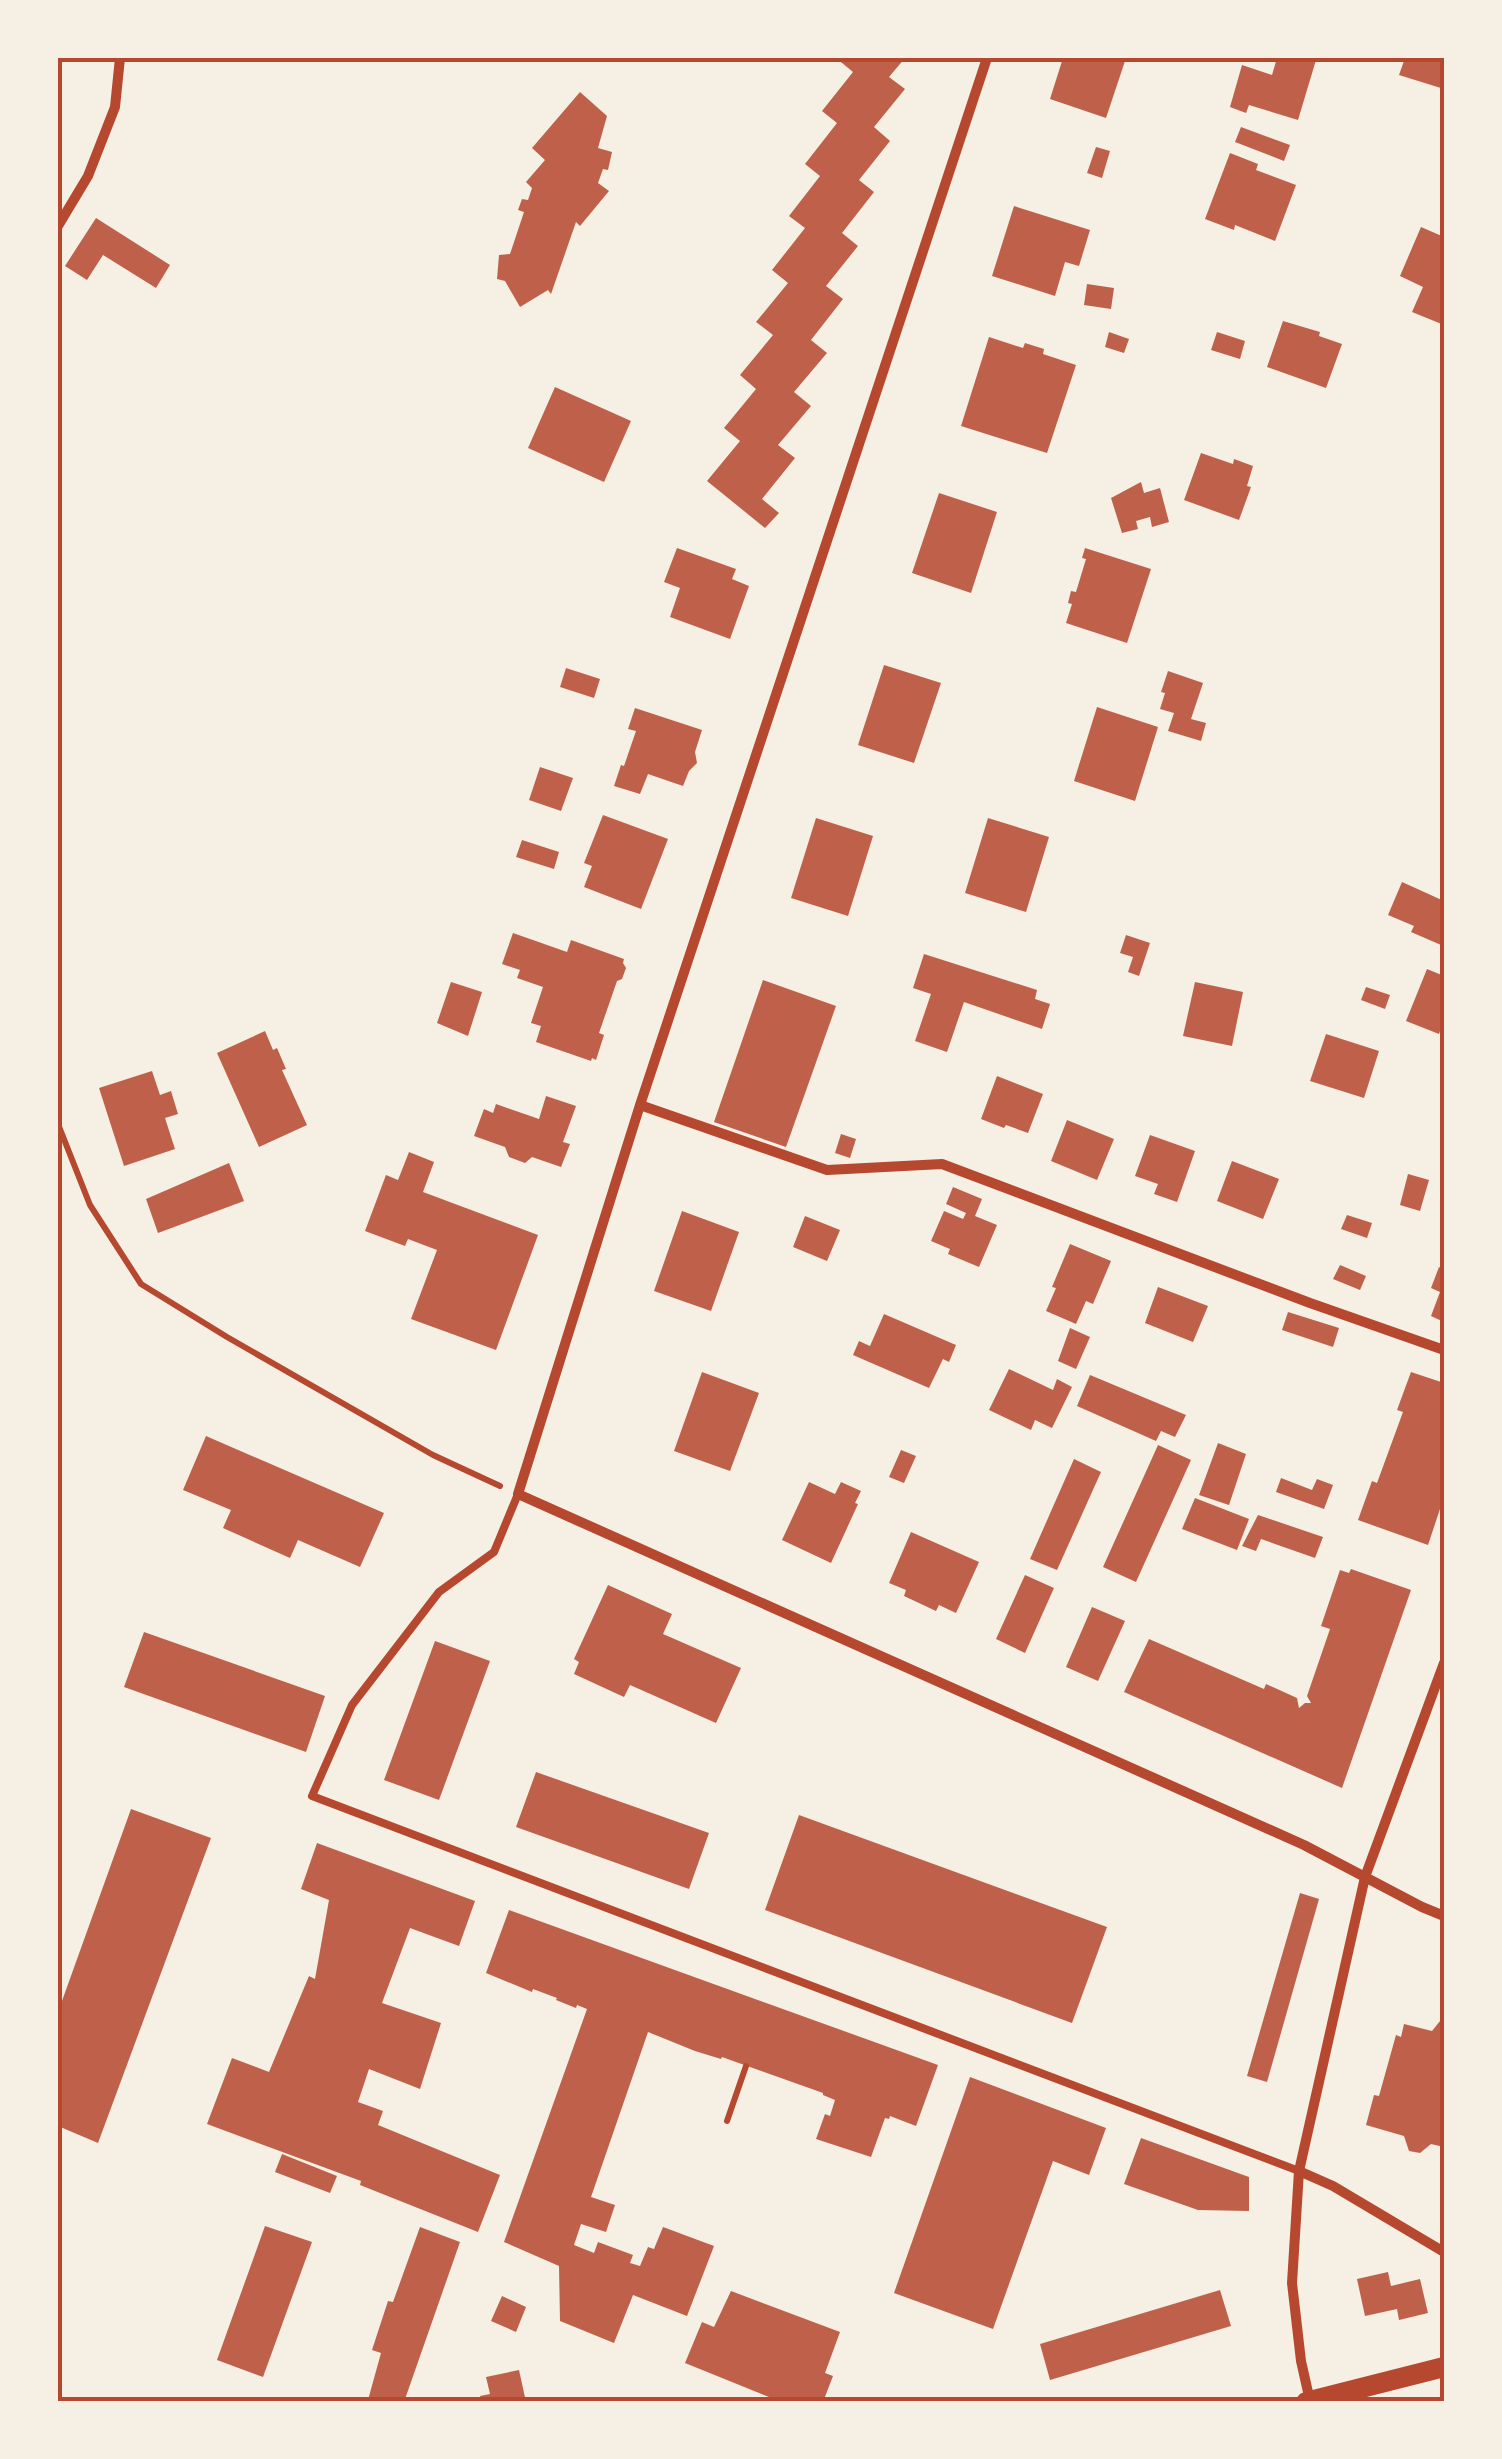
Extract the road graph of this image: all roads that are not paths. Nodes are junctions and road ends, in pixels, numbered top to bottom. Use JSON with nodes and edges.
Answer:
{"nodes":[{"id":1,"x":120,"y":58,"type":"edge"},
{"id":2,"x":987,"y":58,"type":"edge"},
{"id":3,"x":58,"y":226,"type":"edge"},
{"id":4,"x":640,"y":1104,"type":"junction"},
{"id":5,"x":1444,"y":1350,"type":"edge"},
{"id":6,"x":518,"y":1494,"type":"junction"},
{"id":7,"x":1444,"y":1663,"type":"edge"},
{"id":8,"x":1365,"y":1877,"type":"junction"},
{"id":9,"x":1444,"y":1916,"type":"edge"},
{"id":10,"x":1299,"y":2171,"type":"junction"},
{"id":11,"x":1444,"y":2252,"type":"edge"},
{"id":12,"x":1444,"y":2367,"type":"edge"},
{"id":13,"x":1308,"y":2401,"type":"edge"}],
"edges":[{"from":1,"to":3,"type":"street"},
{"from":2,"to":4,"type":"street"},
{"from":4,"to":5,"type":"street"},
{"from":4,"to":6,"type":"street"},
{"from":6,"to":8,"type":"street"},
{"from":6,"to":10,"type":"lane"},
{"from":7,"to":8,"type":"street"},
{"from":8,"to":9,"type":"street"},
{"from":8,"to":10,"type":"street"},
{"from":10,"to":11,"type":"street"},
{"from":10,"to":13,"type":"street"},
{"from":12,"to":13,"type":"main road"}]}
